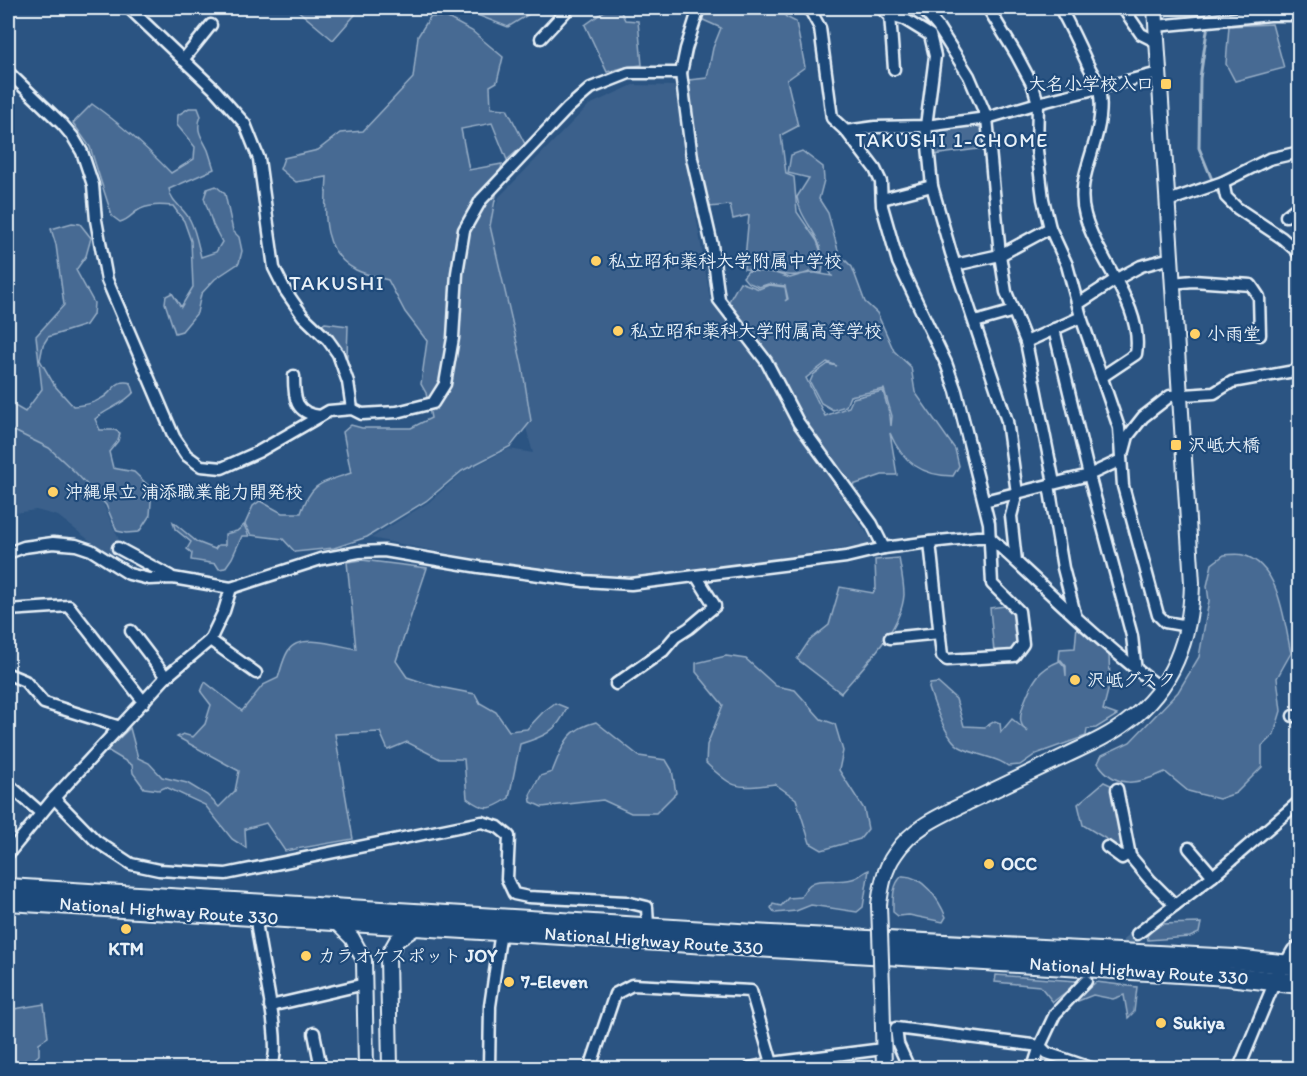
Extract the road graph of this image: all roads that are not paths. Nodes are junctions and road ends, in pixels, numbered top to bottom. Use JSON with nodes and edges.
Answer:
{"nodes":[{"id":1,"x":129,"y":8,"type":"edge"},
{"id":2,"x":569,"y":8,"type":"edge"},
{"id":3,"x":699,"y":8,"type":"edge"},
{"id":4,"x":809,"y":8,"type":"edge"},
{"id":5,"x":881,"y":8,"type":"edge"},
{"id":6,"x":922,"y":8,"type":"edge"},
{"id":7,"x":992,"y":8,"type":"edge"},
{"id":8,"x":1060,"y":8,"type":"edge"},
{"id":9,"x":1123,"y":8,"type":"edge"},
{"id":10,"x":1155,"y":8,"type":"edge"},
{"id":11,"x":1274,"y":11,"type":"edge"},
{"id":12,"x":890,"y":15,"type":"junction"},
{"id":13,"x":1299,"y":15,"type":"edge"},
{"id":14,"x":211,"y":25,"type":"dead end"},
{"id":15,"x":1156,"y":26,"type":"junction"},
{"id":16,"x":541,"y":38,"type":"dead end"},
{"id":17,"x":1157,"y":42,"type":"junction"},
{"id":18,"x":183,"y":60,"type":"junction"},
{"id":19,"x":894,"y":69,"type":"dead end"},
{"id":20,"x":8,"y":72,"type":"edge"},
{"id":21,"x":681,"y":73,"type":"junction"},
{"id":22,"x":1159,"y":74,"type":"junction"},
{"id":23,"x":1099,"y":88,"type":"junction"},
{"id":24,"x":1038,"y":103,"type":"junction"},
{"id":25,"x":987,"y":118,"type":"junction"},
{"id":26,"x":926,"y":126,"type":"junction"},
{"id":27,"x":846,"y":131,"type":"junction"},
{"id":28,"x":1298,"y":154,"type":"edge"},
{"id":29,"x":1217,"y":184,"type":"junction"},
{"id":30,"x":932,"y":186,"type":"junction"},
{"id":31,"x":882,"y":199,"type":"junction"},
{"id":32,"x":1168,"y":201,"type":"junction"},
{"id":33,"x":1299,"y":205,"type":"edge"},
{"id":34,"x":1286,"y":216,"type":"dead end"},
{"id":35,"x":1050,"y":228,"type":"junction"},
{"id":36,"x":1299,"y":254,"type":"edge"},
{"id":37,"x":1000,"y":255,"type":"junction"},
{"id":38,"x":1171,"y":258,"type":"junction"},
{"id":39,"x":955,"y":265,"type":"junction"},
{"id":40,"x":1114,"y":280,"type":"junction"},
{"id":41,"x":1172,"y":283,"type":"junction"},
{"id":42,"x":1078,"y":304,"type":"junction"},
{"id":43,"x":1014,"y":311,"type":"junction"},
{"id":44,"x":1080,"y":317,"type":"junction"},
{"id":45,"x":975,"y":322,"type":"junction"},
{"id":46,"x":1053,"y":329,"type":"junction"},
{"id":47,"x":1260,"y":335,"type":"dead end"},
{"id":48,"x":1026,"y":342,"type":"junction"},
{"id":49,"x":1299,"y":370,"type":"edge"},
{"id":50,"x":294,"y":376,"type":"dead end"},
{"id":51,"x":1102,"y":376,"type":"junction"},
{"id":52,"x":1180,"y":396,"type":"junction"},
{"id":53,"x":352,"y":409,"type":"junction"},
{"id":54,"x":320,"y":416,"type":"junction"},
{"id":55,"x":1121,"y":460,"type":"junction"},
{"id":56,"x":1089,"y":475,"type":"junction"},
{"id":57,"x":1052,"y":484,"type":"junction"},
{"id":58,"x":1017,"y":493,"type":"junction"},
{"id":59,"x":984,"y":501,"type":"junction"},
{"id":60,"x":989,"y":537,"type":"junction"},
{"id":61,"x":930,"y":542,"type":"junction"},
{"id":62,"x":118,"y":548,"type":"dead end"},
{"id":63,"x":884,"y":548,"type":"junction"},
{"id":64,"x":8,"y":553,"type":"edge"},
{"id":65,"x":1016,"y":561,"type":"junction"},
{"id":66,"x":697,"y":577,"type":"junction"},
{"id":67,"x":173,"y":578,"type":"junction"},
{"id":68,"x":231,"y":588,"type":"junction"},
{"id":69,"x":8,"y":610,"type":"edge"},
{"id":70,"x":1075,"y":617,"type":"junction"},
{"id":71,"x":1188,"y":626,"type":"junction"},
{"id":72,"x":130,"y":631,"type":"dead end"},
{"id":73,"x":940,"y":633,"type":"junction"},
{"id":74,"x":890,"y":638,"type":"dead end"},
{"id":75,"x":210,"y":640,"type":"junction"},
{"id":76,"x":1136,"y":671,"type":"junction"},
{"id":77,"x":256,"y":673,"type":"dead end"},
{"id":78,"x":8,"y":674,"type":"edge"},
{"id":79,"x":166,"y":677,"type":"junction"},
{"id":80,"x":616,"y":684,"type":"dead end"},
{"id":81,"x":1161,"y":688,"type":"junction"},
{"id":82,"x":144,"y":702,"type":"junction"},
{"id":83,"x":120,"y":728,"type":"junction"},
{"id":84,"x":8,"y":784,"type":"edge"},
{"id":85,"x":1117,"y":789,"type":"dead end"},
{"id":86,"x":54,"y":798,"type":"junction"},
{"id":87,"x":1299,"y":801,"type":"edge"},
{"id":88,"x":41,"y":813,"type":"junction"},
{"id":89,"x":1107,"y":847,"type":"dead end"},
{"id":90,"x":1189,"y":848,"type":"dead end"},
{"id":91,"x":1129,"y":853,"type":"junction"},
{"id":92,"x":8,"y":854,"type":"edge"},
{"id":93,"x":1213,"y":876,"type":"junction"},
{"id":94,"x":8,"y":888,"type":"edge"},
{"id":95,"x":8,"y":901,"type":"edge"},
{"id":96,"x":1175,"y":905,"type":"junction"},
{"id":97,"x":256,"y":917,"type":"junction"},
{"id":98,"x":334,"y":920,"type":"junction"},
{"id":99,"x":418,"y":926,"type":"junction"},
{"id":100,"x":648,"y":927,"type":"junction"},
{"id":101,"x":501,"y":931,"type":"junction"},
{"id":102,"x":1137,"y":934,"type":"tunnel mouth"},
{"id":103,"x":1299,"y":946,"type":"edge"},
{"id":104,"x":1286,"y":970,"type":"edge"},
{"id":105,"x":1086,"y":981,"type":"dead end"},
{"id":106,"x":365,"y":984,"type":"junction"},
{"id":107,"x":1299,"y":984,"type":"edge"},
{"id":108,"x":270,"y":1006,"type":"junction"},
{"id":109,"x":314,"y":1033,"type":"dead end"},
{"id":110,"x":1040,"y":1046,"type":"junction"},
{"id":111,"x":883,"y":1049,"type":"junction"},
{"id":112,"x":390,"y":1062,"type":"edge"},
{"id":113,"x":366,"y":1063,"type":"edge"},
{"id":114,"x":772,"y":1063,"type":"junction"},
{"id":115,"x":271,"y":1068,"type":"edge"},
{"id":116,"x":321,"y":1068,"type":"edge"},
{"id":117,"x":489,"y":1068,"type":"edge"},
{"id":118,"x":590,"y":1068,"type":"edge"},
{"id":119,"x":750,"y":1068,"type":"edge"},
{"id":120,"x":884,"y":1068,"type":"edge"},
{"id":121,"x":909,"y":1068,"type":"edge"},
{"id":122,"x":1034,"y":1068,"type":"edge"},
{"id":123,"x":1091,"y":1068,"type":"edge"},
{"id":124,"x":1239,"y":1068,"type":"edge"}],
"edges":[{"from":1,"to":18,"type":"street"},
{"from":2,"to":16,"type":"street"},
{"from":3,"to":21,"type":"street"},
{"from":4,"to":27,"type":"street"},
{"from":5,"to":12,"type":"street"},
{"from":6,"to":25,"type":"street"},
{"from":7,"to":24,"type":"street"},
{"from":8,"to":23,"type":"street"},
{"from":9,"to":17,"type":"street"},
{"from":10,"to":15,"type":"street"},
{"from":11,"to":13,"type":"street"},
{"from":11,"to":15,"type":"street"},
{"from":12,"to":19,"type":"street"},
{"from":12,"to":26,"type":"street"},
{"from":14,"to":18,"type":"street"},
{"from":15,"to":17,"type":"street"},
{"from":17,"to":22,"type":"street"},
{"from":18,"to":53,"type":"street"},
{"from":20,"to":54,"type":"street"},
{"from":21,"to":53,"type":"street"},
{"from":21,"to":63,"type":"street"},
{"from":22,"to":23,"type":"street"},
{"from":22,"to":32,"type":"street"},
{"from":23,"to":24,"type":"street"},
{"from":23,"to":40,"type":"street"},
{"from":24,"to":25,"type":"street"},
{"from":24,"to":35,"type":"street"},
{"from":25,"to":26,"type":"street"},
{"from":25,"to":37,"type":"street"},
{"from":26,"to":27,"type":"street"},
{"from":26,"to":30,"type":"street"},
{"from":27,"to":31,"type":"street"},
{"from":28,"to":29,"type":"street"},
{"from":29,"to":32,"type":"street"},
{"from":29,"to":36,"type":"street"},
{"from":30,"to":31,"type":"street"},
{"from":30,"to":39,"type":"street"},
{"from":31,"to":59,"type":"street"},
{"from":32,"to":38,"type":"street"},
{"from":33,"to":34,"type":"street"},
{"from":35,"to":37,"type":"street"},
{"from":35,"to":42,"type":"street"},
{"from":37,"to":39,"type":"street"},
{"from":37,"to":43,"type":"street"},
{"from":38,"to":40,"type":"street"},
{"from":38,"to":41,"type":"street"},
{"from":39,"to":45,"type":"street"},
{"from":40,"to":42,"type":"street"},
{"from":40,"to":51,"type":"street"},
{"from":41,"to":47,"type":"street"},
{"from":41,"to":52,"type":"street"},
{"from":42,"to":44,"type":"street"},
{"from":43,"to":45,"type":"street"},
{"from":43,"to":48,"type":"street"},
{"from":44,"to":46,"type":"street"},
{"from":44,"to":51,"type":"street"},
{"from":45,"to":58,"type":"street"},
{"from":46,"to":48,"type":"street"},
{"from":46,"to":56,"type":"street"},
{"from":48,"to":57,"type":"street"},
{"from":49,"to":52,"type":"street"},
{"from":50,"to":54,"type":"street"},
{"from":51,"to":55,"type":"street"},
{"from":52,"to":55,"type":"street"},
{"from":52,"to":71,"type":"street"},
{"from":53,"to":54,"type":"street"},
{"from":55,"to":56,"type":"street"},
{"from":55,"to":71,"type":"street"},
{"from":56,"to":57,"type":"street"},
{"from":56,"to":76,"type":"street"},
{"from":57,"to":58,"type":"street"},
{"from":57,"to":70,"type":"street"},
{"from":58,"to":59,"type":"street"},
{"from":58,"to":65,"type":"street"},
{"from":59,"to":60,"type":"street"},
{"from":60,"to":61,"type":"street"},
{"from":60,"to":65,"type":"street"},
{"from":60,"to":73,"type":"street"},
{"from":61,"to":63,"type":"street"},
{"from":61,"to":73,"type":"street"},
{"from":62,"to":67,"type":"street"},
{"from":63,"to":66,"type":"street"},
{"from":64,"to":67,"type":"street"},
{"from":65,"to":70,"type":"street"},
{"from":66,"to":68,"type":"street"},
{"from":66,"to":80,"type":"street"},
{"from":67,"to":68,"type":"street"},
{"from":68,"to":75,"type":"street"},
{"from":69,"to":82,"type":"street"},
{"from":70,"to":76,"type":"street"},
{"from":71,"to":81,"type":"street"},
{"from":72,"to":79,"type":"street"},
{"from":73,"to":74,"type":"street"},
{"from":75,"to":77,"type":"street"},
{"from":75,"to":79,"type":"street"},
{"from":76,"to":81,"type":"street"},
{"from":78,"to":83,"type":"street"},
{"from":79,"to":82,"type":"street"},
{"from":81,"to":111,"type":"street","bridge":true},
{"from":82,"to":83,"type":"street"},
{"from":83,"to":86,"type":"street"},
{"from":84,"to":88,"type":"street"},
{"from":85,"to":91,"type":"street"},
{"from":86,"to":88,"type":"street"},
{"from":86,"to":100,"type":"street"},
{"from":87,"to":93,"type":"street"},
{"from":88,"to":92,"type":"street"},
{"from":89,"to":91,"type":"street"},
{"from":90,"to":93,"type":"street"},
{"from":91,"to":96,"type":"street"},
{"from":93,"to":96,"type":"street"},
{"from":94,"to":100,"type":"highway","name":"National Highway Route 330"},
{"from":95,"to":97,"type":"highway","name":"National Highway Route 330"},
{"from":96,"to":102,"type":"street"},
{"from":97,"to":98,"type":"highway","name":"National Highway Route 330"},
{"from":97,"to":108,"type":"street"},
{"from":98,"to":99,"type":"highway","name":"National Highway Route 330"},
{"from":98,"to":106,"type":"street"},
{"from":99,"to":101,"type":"highway","name":"National Highway Route 330"},
{"from":99,"to":112,"type":"street"},
{"from":100,"to":104,"type":"highway","name":"National Highway Route 330"},
{"from":101,"to":104,"type":"highway","name":"National Highway Route 330"},
{"from":101,"to":117,"type":"street"},
{"from":103,"to":104,"type":"street"},
{"from":104,"to":107,"type":"highway","name":"National Highway Route 330"},
{"from":104,"to":124,"type":"street"},
{"from":105,"to":110,"type":"street"},
{"from":106,"to":108,"type":"street"},
{"from":106,"to":113,"type":"street"},
{"from":108,"to":115,"type":"street"},
{"from":109,"to":116,"type":"street"},
{"from":110,"to":121,"type":"street"},
{"from":110,"to":122,"type":"street"},
{"from":110,"to":123,"type":"street"},
{"from":111,"to":114,"type":"street"},
{"from":111,"to":120,"type":"street"},
{"from":112,"to":113,"type":"street"},
{"from":114,"to":118,"type":"street"},
{"from":114,"to":119,"type":"street"}]}
